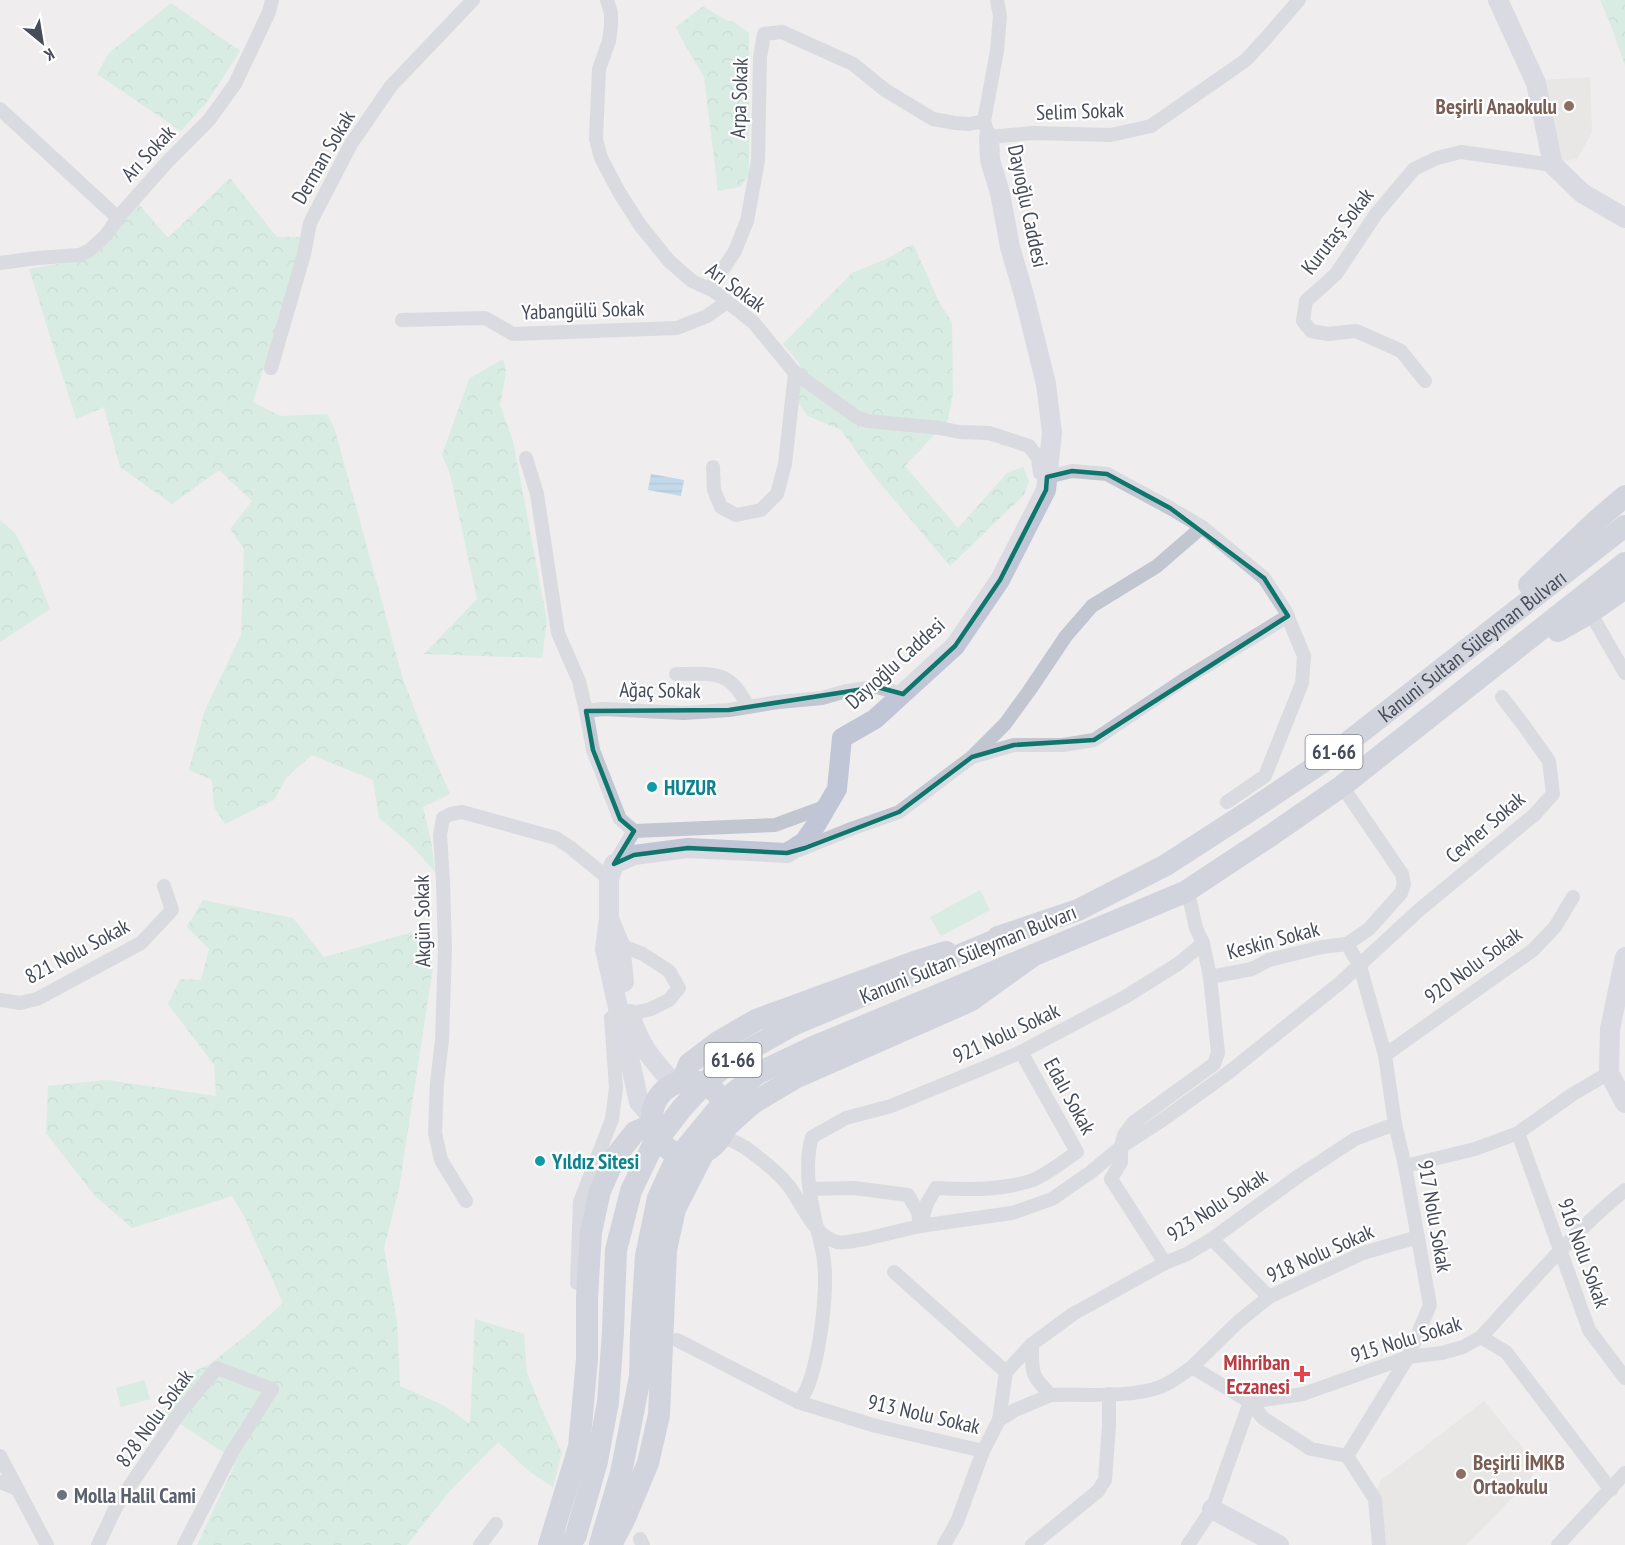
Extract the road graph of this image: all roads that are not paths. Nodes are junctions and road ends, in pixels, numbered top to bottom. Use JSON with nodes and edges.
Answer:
{"nodes":[{"id":1,"x":272,"y":0,"type":"edge"},
{"id":2,"x":473,"y":0,"type":"edge"},
{"id":3,"x":607,"y":0,"type":"edge"},
{"id":4,"x":997,"y":0,"type":"edge"},
{"id":5,"x":1299,"y":0,"type":"edge"},
{"id":6,"x":1498,"y":0,"type":"edge"},
{"id":7,"x":0,"y":109,"type":"edge"},
{"id":8,"x":987,"y":129,"type":"junction"},
{"id":9,"x":1553,"y":165,"type":"junction"},
{"id":10,"x":118,"y":218,"type":"junction"},
{"id":11,"x":1625,"y":218,"type":"edge"},
{"id":12,"x":0,"y":262,"type":"edge"},
{"id":13,"x":710,"y":289,"type":"junction"},
{"id":14,"x":727,"y":302,"type":"junction"},
{"id":15,"x":402,"y":320,"type":"dead end"},
{"id":16,"x":271,"y":368,"type":"dead end"},
{"id":17,"x":795,"y":373,"type":"junction"},
{"id":18,"x":1425,"y":381,"type":"dead end"},
{"id":19,"x":526,"y":458,"type":"dead end"},
{"id":20,"x":713,"y":467,"type":"dead end"},
{"id":21,"x":1047,"y":477,"type":"junction"},
{"id":22,"x":1625,"y":496,"type":"edge"},
{"id":23,"x":1625,"y":526,"type":"edge"},
{"id":24,"x":1202,"y":527,"type":"junction"},
{"id":25,"x":1625,"y":563,"type":"edge"},
{"id":26,"x":1625,"y":588,"type":"edge"},
{"id":27,"x":1288,"y":616,"type":"junction"},
{"id":28,"x":1595,"y":621,"type":"dead end"},
{"id":29,"x":1468,"y":648,"type":"junction"},
{"id":30,"x":1625,"y":673,"type":"edge"},
{"id":31,"x":676,"y":674,"type":"dead end"},
{"id":32,"x":1484,"y":674,"type":"junction"},
{"id":33,"x":903,"y":694,"type":"junction"},
{"id":34,"x":1502,"y":698,"type":"dead end"},
{"id":35,"x":748,"y":707,"type":"junction"},
{"id":36,"x":586,"y":711,"type":"junction"},
{"id":37,"x":972,"y":757,"type":"junction"},
{"id":38,"x":1342,"y":786,"type":"junction"},
{"id":39,"x":1227,"y":802,"type":"dead end"},
{"id":40,"x":827,"y":806,"type":"junction"},
{"id":41,"x":634,"y":831,"type":"junction"},
{"id":42,"x":787,"y":853,"type":"junction"},
{"id":43,"x":612,"y":872,"type":"junction"},
{"id":44,"x":164,"y":886,"type":"dead end"},
{"id":45,"x":1185,"y":892,"type":"junction"},
{"id":46,"x":1573,"y":897,"type":"dead end"},
{"id":47,"x":609,"y":918,"type":"junction"},
{"id":48,"x":1015,"y":932,"type":"junction"},
{"id":49,"x":1203,"y":943,"type":"junction"},
{"id":50,"x":1347,"y":944,"type":"junction"},
{"id":51,"x":620,"y":945,"type":"junction"},
{"id":52,"x":1034,"y":955,"type":"junction"},
{"id":53,"x":1625,"y":957,"type":"edge"},
{"id":54,"x":1360,"y":966,"type":"junction"},
{"id":55,"x":1210,"y":977,"type":"junction"},
{"id":56,"x":0,"y":1000,"type":"edge"},
{"id":57,"x":1021,"y":1052,"type":"junction"},
{"id":58,"x":1385,"y":1054,"type":"junction"},
{"id":59,"x":1609,"y":1072,"type":"junction"},
{"id":60,"x":678,"y":1083,"type":"junction"},
{"id":61,"x":1625,"y":1103,"type":"edge"},
{"id":62,"x":652,"y":1121,"type":"junction"},
{"id":63,"x":1395,"y":1124,"type":"junction"},
{"id":64,"x":723,"y":1132,"type":"junction"},
{"id":65,"x":1518,"y":1133,"type":"junction"},
{"id":66,"x":1121,"y":1147,"type":"junction"},
{"id":67,"x":704,"y":1152,"type":"junction"},
{"id":68,"x":1405,"y":1166,"type":"junction"},
{"id":69,"x":810,"y":1189,"type":"junction"},
{"id":70,"x":1625,"y":1190,"type":"edge"},
{"id":71,"x":466,"y":1201,"type":"dead end"},
{"id":72,"x":920,"y":1226,"type":"junction"},
{"id":73,"x":1418,"y":1237,"type":"junction"},
{"id":74,"x":1212,"y":1239,"type":"junction"},
{"id":75,"x":1561,"y":1250,"type":"junction"},
{"id":76,"x":1166,"y":1263,"type":"junction"},
{"id":77,"x":894,"y":1272,"type":"dead end"},
{"id":78,"x":1269,"y":1297,"type":"junction"},
{"id":79,"x":576,"y":1306,"type":"dead end"},
{"id":80,"x":1481,"y":1337,"type":"junction"},
{"id":81,"x":677,"y":1340,"type":"dead end"},
{"id":82,"x":1032,"y":1344,"type":"junction"},
{"id":83,"x":1408,"y":1357,"type":"junction"},
{"id":84,"x":1192,"y":1366,"type":"junction"},
{"id":85,"x":1006,"y":1372,"type":"junction"},
{"id":86,"x":1625,"y":1378,"type":"edge"},
{"id":87,"x":1109,"y":1394,"type":"junction"},
{"id":88,"x":1051,"y":1395,"type":"junction"},
{"id":89,"x":798,"y":1402,"type":"junction"},
{"id":90,"x":1250,"y":1402,"type":"junction"},
{"id":91,"x":999,"y":1420,"type":"junction"},
{"id":92,"x":983,"y":1451,"type":"junction"},
{"id":93,"x":0,"y":1455,"type":"edge"},
{"id":94,"x":1347,"y":1456,"type":"junction"},
{"id":95,"x":1625,"y":1473,"type":"edge"},
{"id":96,"x":0,"y":1482,"type":"edge"},
{"id":97,"x":17,"y":1489,"type":"junction"},
{"id":98,"x":1611,"y":1490,"type":"junction"},
{"id":99,"x":1212,"y":1509,"type":"junction"},
{"id":100,"x":496,"y":1524,"type":"dead end"},
{"id":101,"x":47,"y":1545,"type":"edge"},
{"id":102,"x":98,"y":1545,"type":"edge"},
{"id":103,"x":184,"y":1545,"type":"edge"},
{"id":104,"x":480,"y":1545,"type":"edge"},
{"id":105,"x":549,"y":1545,"type":"edge"},
{"id":106,"x":570,"y":1545,"type":"edge"},
{"id":107,"x":599,"y":1545,"type":"edge"},
{"id":108,"x":611,"y":1545,"type":"edge"},
{"id":109,"x":944,"y":1545,"type":"edge"},
{"id":110,"x":1032,"y":1545,"type":"edge"},
{"id":111,"x":1188,"y":1545,"type":"edge"},
{"id":112,"x":1279,"y":1545,"type":"edge"},
{"id":113,"x":1379,"y":1545,"type":"edge"},
{"id":114,"x":1558,"y":1545,"type":"edge"}],
"edges":[{"from":1,"to":10,"type":"street","name":"Arı Sokak"},
{"from":2,"to":16,"type":"street","name":"Derman Sokak"},
{"from":3,"to":13,"type":"street","name":"Arı Sokak"},
{"from":4,"to":8,"type":"street"},
{"from":5,"to":8,"type":"street","name":"Selim Sokak"},
{"from":6,"to":9,"type":"street"},
{"from":7,"to":10,"type":"street"},
{"from":8,"to":13,"type":"street","name":"Arpa Sokak"},
{"from":8,"to":21,"type":"street","name":"Dayıoğlu Caddesi"},
{"from":9,"to":11,"type":"street"},
{"from":9,"to":18,"type":"street","name":"Kurutaş Sokak"},
{"from":10,"to":12,"type":"street","name":"Arı Sokak"},
{"from":13,"to":14,"type":"street","name":"Arı Sokak"},
{"from":14,"to":15,"type":"street","name":"Yabangülü Sokak"},
{"from":14,"to":17,"type":"street","name":"Arı Sokak"},
{"from":17,"to":20,"type":"street"},
{"from":17,"to":21,"type":"street","name":"Arı Sokak"},
{"from":19,"to":36,"type":"street"},
{"from":21,"to":24,"type":"street"},
{"from":21,"to":33,"type":"street","name":"Dayıoğlu Caddesi"},
{"from":22,"to":29,"type":"main road","number":"61-66"},
{"from":23,"to":29,"type":"main road","name":"Kanuni Sultan Süleyman Bulvarı","number":"61-66"},
{"from":24,"to":27,"type":"street"},
{"from":24,"to":37,"type":"street"},
{"from":25,"to":32,"type":"main road","name":"Kanuni Sultan Süleyman Bulvarı","number":"61-66"},
{"from":26,"to":32,"type":"main road","number":"61-66"},
{"from":27,"to":37,"type":"street"},
{"from":27,"to":39,"type":"street"},
{"from":28,"to":30,"type":"street"},
{"from":29,"to":48,"type":"main road","name":"Kanuni Sultan Süleyman Bulvarı","number":"61-66"},
{"from":31,"to":35,"type":"street"},
{"from":32,"to":38,"type":"main road","name":"Kanuni Sultan Süleyman Bulvarı","number":"61-66"},
{"from":33,"to":35,"type":"street","name":"Ağaç Sokak"},
{"from":33,"to":40,"type":"street","name":"Dayıoğlu Caddesi"},
{"from":34,"to":54,"type":"street","name":"Cevher Sokak"},
{"from":35,"to":36,"type":"street","name":"Ağaç Sokak"},
{"from":36,"to":41,"type":"street"},
{"from":37,"to":42,"type":"street"},
{"from":38,"to":45,"type":"main road","name":"Kanuni Sultan Süleyman Bulvarı","number":"61-66"},
{"from":38,"to":50,"type":"street"},
{"from":40,"to":41,"type":"street"},
{"from":40,"to":42,"type":"street","name":"Dayıoğlu Caddesi"},
{"from":41,"to":43,"type":"street"},
{"from":42,"to":43,"type":"street"},
{"from":43,"to":47,"type":"street"},
{"from":43,"to":71,"type":"street","name":"Akgün Sokak"},
{"from":44,"to":56,"type":"street","name":"821 Nolu Sokak"},
{"from":45,"to":49,"type":"street"},
{"from":45,"to":52,"type":"main road","name":"Kanuni Sultan Süleyman Bulvarı","number":"61-66"},
{"from":46,"to":58,"type":"street","name":"920 Nolu Sokak"},
{"from":47,"to":51,"type":"street"},
{"from":47,"to":62,"type":"street"},
{"from":48,"to":60,"type":"main road","number":"61-66"},
{"from":48,"to":106,"type":"main road","name":"Kanuni Sultan Süleyman Bulvarı","number":"61-66","bridge":true},
{"from":49,"to":55,"type":"street"},
{"from":49,"to":57,"type":"street","name":"921 Nolu Sokak"},
{"from":50,"to":54,"type":"street"},
{"from":50,"to":55,"type":"street","name":"Keskin Sokak"},
{"from":51,"to":60,"type":"street"},
{"from":51,"to":79,"type":"street","bridge":true},
{"from":52,"to":64,"type":"main road","number":"61-66"},
{"from":52,"to":107,"type":"main road","name":"Kanuni Sultan Süleyman Bulvarı","number":"61-66","bridge":true},
{"from":53,"to":59,"type":"street"},
{"from":54,"to":58,"type":"street","name":"917 Nolu Sokak"},
{"from":54,"to":66,"type":"street","name":"Cevher Sokak"},
{"from":55,"to":66,"type":"street"},
{"from":57,"to":69,"type":"street","name":"921 Nolu Sokak"},
{"from":57,"to":72,"type":"street","name":"Edalı Sokak"},
{"from":58,"to":63,"type":"street","name":"917 Nolu Sokak"},
{"from":59,"to":61,"type":"street"},
{"from":59,"to":65,"type":"street"},
{"from":60,"to":62,"type":"main road","number":"61-66"},
{"from":60,"to":64,"type":"main road","number":"61-66"},
{"from":62,"to":67,"type":"main road"},
{"from":62,"to":105,"type":"main road","number":"61-66"},
{"from":63,"to":68,"type":"street","name":"917 Nolu Sokak"},
{"from":63,"to":74,"type":"street","name":"923 Nolu Sokak"},
{"from":64,"to":67,"type":"main road","number":"61-66"},
{"from":64,"to":72,"type":"street","bridge":true},
{"from":65,"to":68,"type":"street"},
{"from":65,"to":75,"type":"street","name":"916 Nolu Sokak"},
{"from":66,"to":72,"type":"street"},
{"from":66,"to":76,"type":"street"},
{"from":67,"to":108,"type":"main road","number":"61-66"},
{"from":68,"to":73,"type":"street","name":"917 Nolu Sokak"},
{"from":69,"to":72,"type":"street"},
{"from":69,"to":89,"type":"street"},
{"from":70,"to":75,"type":"street"},
{"from":73,"to":78,"type":"street","name":"918 Nolu Sokak"},
{"from":73,"to":83,"type":"street","name":"917 Nolu Sokak"},
{"from":74,"to":76,"type":"street","name":"923 Nolu Sokak"},
{"from":74,"to":78,"type":"street"},
{"from":75,"to":80,"type":"street"},
{"from":75,"to":86,"type":"street","name":"916 Nolu Sokak"},
{"from":76,"to":82,"type":"street","name":"923 Nolu Sokak"},
{"from":77,"to":85,"type":"street"},
{"from":78,"to":84,"type":"street","name":"918 Nolu Sokak"},
{"from":80,"to":83,"type":"street","name":"915 Nolu Sokak"},
{"from":80,"to":98,"type":"street","name":"915 Nolu Sokak"},
{"from":81,"to":89,"type":"street","name":"913 Nolu Sokak"},
{"from":82,"to":85,"type":"street","name":"923 Nolu Sokak"},
{"from":82,"to":88,"type":"street"},
{"from":83,"to":90,"type":"street","name":"915 Nolu Sokak"},
{"from":83,"to":94,"type":"street","name":"917 Nolu Sokak"},
{"from":84,"to":87,"type":"street","name":"913 Nolu Sokak"},
{"from":84,"to":90,"type":"street"},
{"from":85,"to":91,"type":"street"},
{"from":87,"to":88,"type":"street","name":"913 Nolu Sokak"},
{"from":87,"to":110,"type":"street"},
{"from":88,"to":91,"type":"street","name":"913 Nolu Sokak"},
{"from":89,"to":92,"type":"street","name":"913 Nolu Sokak"},
{"from":90,"to":94,"type":"street"},
{"from":90,"to":99,"type":"street"},
{"from":91,"to":92,"type":"street","name":"913 Nolu Sokak"},
{"from":92,"to":109,"type":"street"},
{"from":93,"to":97,"type":"street"},
{"from":94,"to":113,"type":"street"},
{"from":95,"to":98,"type":"street"},
{"from":96,"to":97,"type":"street"},
{"from":97,"to":101,"type":"street"},
{"from":98,"to":114,"type":"street"},
{"from":99,"to":111,"type":"street"},
{"from":99,"to":112,"type":"street"},
{"from":100,"to":104,"type":"street"},
{"from":102,"to":103,"type":"street","name":"828 Nolu Sokak"}]}
